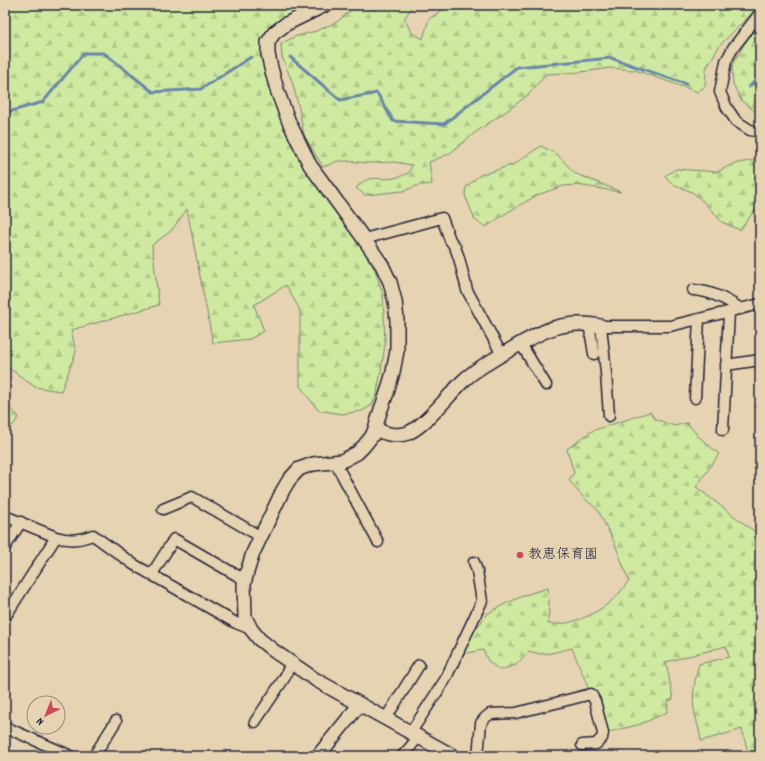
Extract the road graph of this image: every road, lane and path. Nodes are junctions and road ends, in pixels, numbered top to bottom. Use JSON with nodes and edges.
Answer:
{"nodes":[{"id":1,"x":326,"y":5,"type":"edge"},
{"id":2,"x":760,"y":13,"type":"edge"},
{"id":3,"x":760,"y":132,"type":"edge"},
{"id":4,"x":364,"y":239,"type":"junction"},
{"id":5,"x":693,"y":290,"type":"dead end"},
{"id":6,"x":760,"y":304,"type":"edge"},
{"id":7,"x":741,"y":309,"type":"junction"},
{"id":8,"x":729,"y":312,"type":"junction"},
{"id":9,"x":699,"y":319,"type":"junction"},
{"id":10,"x":595,"y":325,"type":"junction"},
{"id":11,"x":520,"y":344,"type":"junction"},
{"id":12,"x":594,"y":354,"type":"dead end"},
{"id":13,"x":502,"y":355,"type":"junction"},
{"id":14,"x":760,"y":360,"type":"edge"},
{"id":15,"x":726,"y":365,"type":"junction"},
{"id":16,"x":546,"y":385,"type":"dead end"},
{"id":17,"x":695,"y":398,"type":"dead end"},
{"id":18,"x":609,"y":416,"type":"dead end"},
{"id":19,"x":375,"y":430,"type":"junction"},
{"id":20,"x":723,"y":430,"type":"dead end"},
{"id":21,"x":335,"y":462,"type":"junction"},
{"id":22,"x":163,"y":509,"type":"dead end"},
{"id":23,"x":5,"y":516,"type":"edge"},
{"id":24,"x":20,"y":522,"type":"junction"},
{"id":25,"x":56,"y":537,"type":"junction"},
{"id":26,"x":261,"y":537,"type":"junction"},
{"id":27,"x":378,"y":542,"type":"dead end"},
{"id":28,"x":5,"y":547,"type":"edge"},
{"id":29,"x":474,"y":562,"type":"dead end"},
{"id":30,"x":152,"y":574,"type":"junction"},
{"id":31,"x":245,"y":580,"type":"junction"},
{"id":32,"x":5,"y":617,"type":"edge"},
{"id":33,"x":251,"y":629,"type":"junction"},
{"id":34,"x":291,"y":662,"type":"junction"},
{"id":35,"x":419,"y":665,"type":"dead end"},
{"id":36,"x":360,"y":704,"type":"junction"},
{"id":37,"x":386,"y":718,"type":"junction"},
{"id":38,"x":116,"y":721,"type":"dead end"},
{"id":39,"x":255,"y":722,"type":"dead end"},
{"id":40,"x":5,"y":728,"type":"edge"},
{"id":41,"x":415,"y":734,"type":"junction"},
{"id":42,"x":582,"y":745,"type":"dead end"},
{"id":43,"x":70,"y":756,"type":"edge"},
{"id":44,"x":94,"y":756,"type":"edge"},
{"id":45,"x":318,"y":756,"type":"edge"},
{"id":46,"x":402,"y":756,"type":"edge"},
{"id":47,"x":453,"y":756,"type":"edge"},
{"id":48,"x":478,"y":756,"type":"edge"}],
"edges":[{"from":1,"to":4,"type":"street"},
{"from":2,"to":3,"type":"street"},
{"from":4,"to":13,"type":"street"},
{"from":4,"to":19,"type":"street"},
{"from":5,"to":7,"type":"street"},
{"from":6,"to":7,"type":"street"},
{"from":7,"to":8,"type":"street"},
{"from":8,"to":9,"type":"street"},
{"from":8,"to":15,"type":"street"},
{"from":9,"to":10,"type":"street"},
{"from":9,"to":17,"type":"street"},
{"from":10,"to":11,"type":"street"},
{"from":10,"to":12,"type":"street"},
{"from":10,"to":18,"type":"street"},
{"from":11,"to":13,"type":"street"},
{"from":11,"to":16,"type":"street"},
{"from":13,"to":19,"type":"street"},
{"from":14,"to":15,"type":"street"},
{"from":15,"to":20,"type":"street"},
{"from":19,"to":21,"type":"street"},
{"from":21,"to":26,"type":"street"},
{"from":21,"to":27,"type":"street"},
{"from":22,"to":26,"type":"street"},
{"from":23,"to":24,"type":"street"},
{"from":24,"to":25,"type":"street"},
{"from":24,"to":28,"type":"street"},
{"from":25,"to":30,"type":"street"},
{"from":25,"to":32,"type":"street"},
{"from":26,"to":31,"type":"street"},
{"from":29,"to":41,"type":"street"},
{"from":30,"to":31,"type":"street"},
{"from":30,"to":33,"type":"street"},
{"from":31,"to":33,"type":"street"},
{"from":33,"to":34,"type":"street"},
{"from":34,"to":36,"type":"street"},
{"from":34,"to":39,"type":"street"},
{"from":35,"to":37,"type":"street"},
{"from":36,"to":37,"type":"street"},
{"from":36,"to":45,"type":"street"},
{"from":37,"to":41,"type":"street"},
{"from":38,"to":44,"type":"street"},
{"from":40,"to":43,"type":"street"},
{"from":41,"to":46,"type":"street"},
{"from":41,"to":47,"type":"street"},
{"from":42,"to":48,"type":"street"}]}
